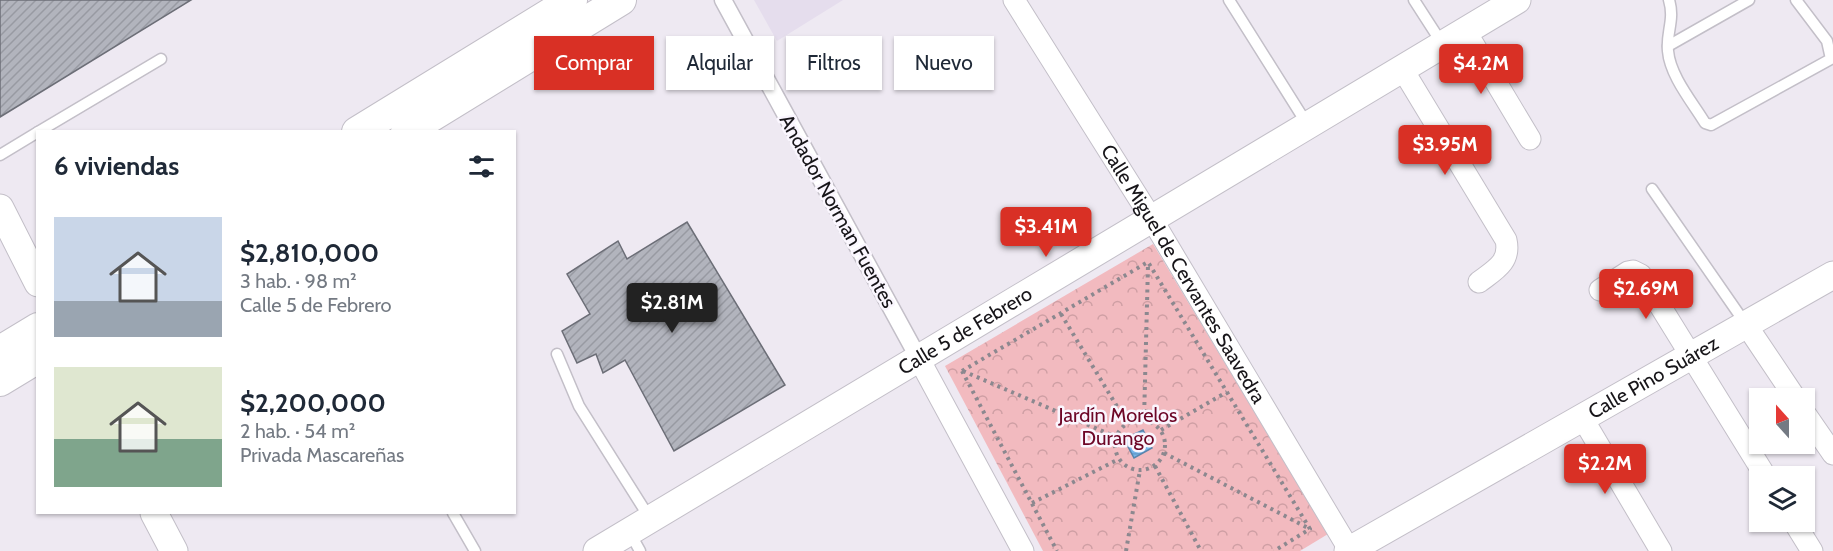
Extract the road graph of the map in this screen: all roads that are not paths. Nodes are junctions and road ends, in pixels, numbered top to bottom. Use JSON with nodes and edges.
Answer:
{"nodes":[{"id":1,"x":621,"y":0,"type":"edge"},
{"id":2,"x":723,"y":0,"type":"edge"},
{"id":3,"x":1014,"y":0,"type":"edge"},
{"id":4,"x":1229,"y":0,"type":"edge"},
{"id":5,"x":1414,"y":0,"type":"edge"},
{"id":6,"x":1517,"y":0,"type":"edge"},
{"id":7,"x":1669,"y":0,"type":"edge"},
{"id":8,"x":1749,"y":0,"type":"edge"},
{"id":9,"x":1796,"y":0,"type":"edge"},
{"id":10,"x":558,"y":4,"type":"edge"},
{"id":11,"x":1454,"y":38,"type":"junction"},
{"id":12,"x":1668,"y":46,"type":"junction"},
{"id":13,"x":161,"y":59,"type":"dead end"},
{"id":14,"x":1403,"y":70,"type":"junction"},
{"id":15,"x":1309,"y":127,"type":"junction"},
{"id":16,"x":41,"y":130,"type":"edge"},
{"id":17,"x":360,"y":130,"type":"edge"},
{"id":18,"x":409,"y":130,"type":"edge"},
{"id":19,"x":36,"y":133,"type":"edge"},
{"id":20,"x":1530,"y":139,"type":"dead end"},
{"id":21,"x":0,"y":154,"type":"edge"},
{"id":22,"x":1652,"y":189,"type":"dead end"},
{"id":23,"x":0,"y":208,"type":"edge"},
{"id":24,"x":1153,"y":221,"type":"junction"},
{"id":25,"x":1833,"y":275,"type":"edge"},
{"id":26,"x":36,"y":279,"type":"edge"},
{"id":27,"x":1479,"y":282,"type":"dead end"},
{"id":28,"x":1600,"y":290,"type":"dead end"},
{"id":29,"x":1747,"y":326,"type":"junction"},
{"id":30,"x":36,"y":329,"type":"edge"},
{"id":31,"x":0,"y":351,"type":"edge"},
{"id":32,"x":557,"y":354,"type":"dead end"},
{"id":33,"x":1691,"y":357,"type":"junction"},
{"id":34,"x":36,"y":359,"type":"edge"},
{"id":35,"x":919,"y":359,"type":"junction"},
{"id":36,"x":0,"y":381,"type":"edge"},
{"id":37,"x":1789,"y":388,"type":"edge"},
{"id":38,"x":1583,"y":419,"type":"junction"},
{"id":39,"x":1815,"y":428,"type":"edge"},
{"id":40,"x":1833,"y":454,"type":"edge"},
{"id":41,"x":1759,"y":466,"type":"edge"},
{"id":42,"x":155,"y":514,"type":"edge"},
{"id":43,"x":454,"y":514,"type":"edge"},
{"id":44,"x":1800,"y":532,"type":"edge"},
{"id":45,"x":640,"y":534,"type":"edge"},
{"id":46,"x":174,"y":551,"type":"edge"},
{"id":47,"x":475,"y":551,"type":"edge"},
{"id":48,"x":597,"y":551,"type":"edge"},
{"id":49,"x":1023,"y":551,"type":"edge"},
{"id":50,"x":1349,"y":551,"type":"edge"},
{"id":51,"x":1661,"y":551,"type":"edge"},
{"id":52,"x":1812,"y":551,"type":"edge"}],
"edges":[{"from":1,"to":18,"type":"main road"},
{"from":2,"to":35,"type":"street","name":"Andador Norman Fuentes"},
{"from":3,"to":24,"type":"street","name":"Calle Miguel de Cervantes Saavedra"},
{"from":4,"to":15,"type":"lane"},
{"from":5,"to":11,"type":"lane"},
{"from":6,"to":11,"type":"street","name":"Calle 5 de Febrero"},
{"from":7,"to":12,"type":"lane"},
{"from":8,"to":12,"type":"lane"},
{"from":9,"to":12,"type":"lane"},
{"from":10,"to":17,"type":"main road"},
{"from":11,"to":14,"type":"street","name":"Calle 5 de Febrero"},
{"from":11,"to":20,"type":"street"},
{"from":13,"to":16,"type":"lane"},
{"from":14,"to":15,"type":"street","name":"Calle 5 de Febrero"},
{"from":14,"to":27,"type":"street"},
{"from":15,"to":24,"type":"street","name":"Calle 5 de Febrero"},
{"from":19,"to":21,"type":"lane"},
{"from":22,"to":29,"type":"lane"},
{"from":23,"to":26,"type":"street"},
{"from":24,"to":35,"type":"street","name":"Calle 5 de Febrero"},
{"from":24,"to":50,"type":"street","name":"Calle Miguel de Cervantes Saavedra"},
{"from":25,"to":29,"type":"street","name":"Calle Pino Suárez"},
{"from":28,"to":33,"type":"street"},
{"from":29,"to":33,"type":"street","name":"Calle Pino Suárez"},
{"from":29,"to":37,"type":"street"},
{"from":30,"to":31,"type":"main road"},
{"from":32,"to":45,"type":"lane"},
{"from":33,"to":38,"type":"street","name":"Calle Pino Suárez"},
{"from":33,"to":41,"type":"street"},
{"from":34,"to":36,"type":"main road"},
{"from":35,"to":45,"type":"street","name":"Calle 5 de Febrero"},
{"from":35,"to":49,"type":"street"},
{"from":38,"to":50,"type":"street","name":"Calle Pino Suárez"},
{"from":38,"to":51,"type":"street"},
{"from":39,"to":40,"type":"street"},
{"from":42,"to":46,"type":"street"},
{"from":43,"to":47,"type":"lane"},
{"from":44,"to":52,"type":"street"},
{"from":45,"to":48,"type":"street","name":"Calle 5 de Febrero"}]}
